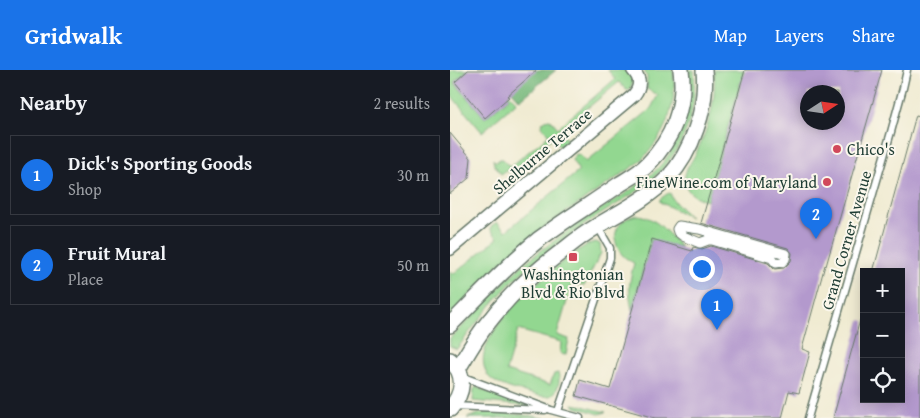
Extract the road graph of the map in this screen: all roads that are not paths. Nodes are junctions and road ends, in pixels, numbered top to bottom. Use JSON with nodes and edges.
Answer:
{"nodes":[{"id":1,"x":633,"y":70,"type":"edge"},
{"id":2,"x":680,"y":70,"type":"edge"},
{"id":3,"x":704,"y":70,"type":"edge"},
{"id":4,"x":907,"y":70,"type":"edge"},
{"id":5,"x":598,"y":226,"type":"junction"},
{"id":6,"x":699,"y":229,"type":"joint"},
{"id":7,"x":450,"y":249,"type":"edge"},
{"id":8,"x":450,"y":325,"type":"edge"},
{"id":9,"x":456,"y":368,"type":"edge"},
{"id":10,"x":452,"y":408,"type":"edge"},
{"id":11,"x":555,"y":411,"type":"junction"},
{"id":12,"x":580,"y":418,"type":"edge"},
{"id":13,"x":808,"y":418,"type":"edge"}],
"edges":[{"from":1,"to":7,"type":"street","name":"Shelburne Terrace"},
{"from":2,"to":8,"type":"street"},
{"from":3,"to":5,"type":"street"},
{"from":4,"to":13,"type":"lane","name":"Grand Corner Avenue"},
{"from":5,"to":9,"type":"street"},
{"from":5,"to":11,"type":"lane"},
{"from":6,"to":6,"type":"street"},
{"from":9,"to":10,"type":"street"},
{"from":9,"to":11,"type":"lane"},
{"from":10,"to":11,"type":"lane"},
{"from":11,"to":12,"type":"lane"}]}
